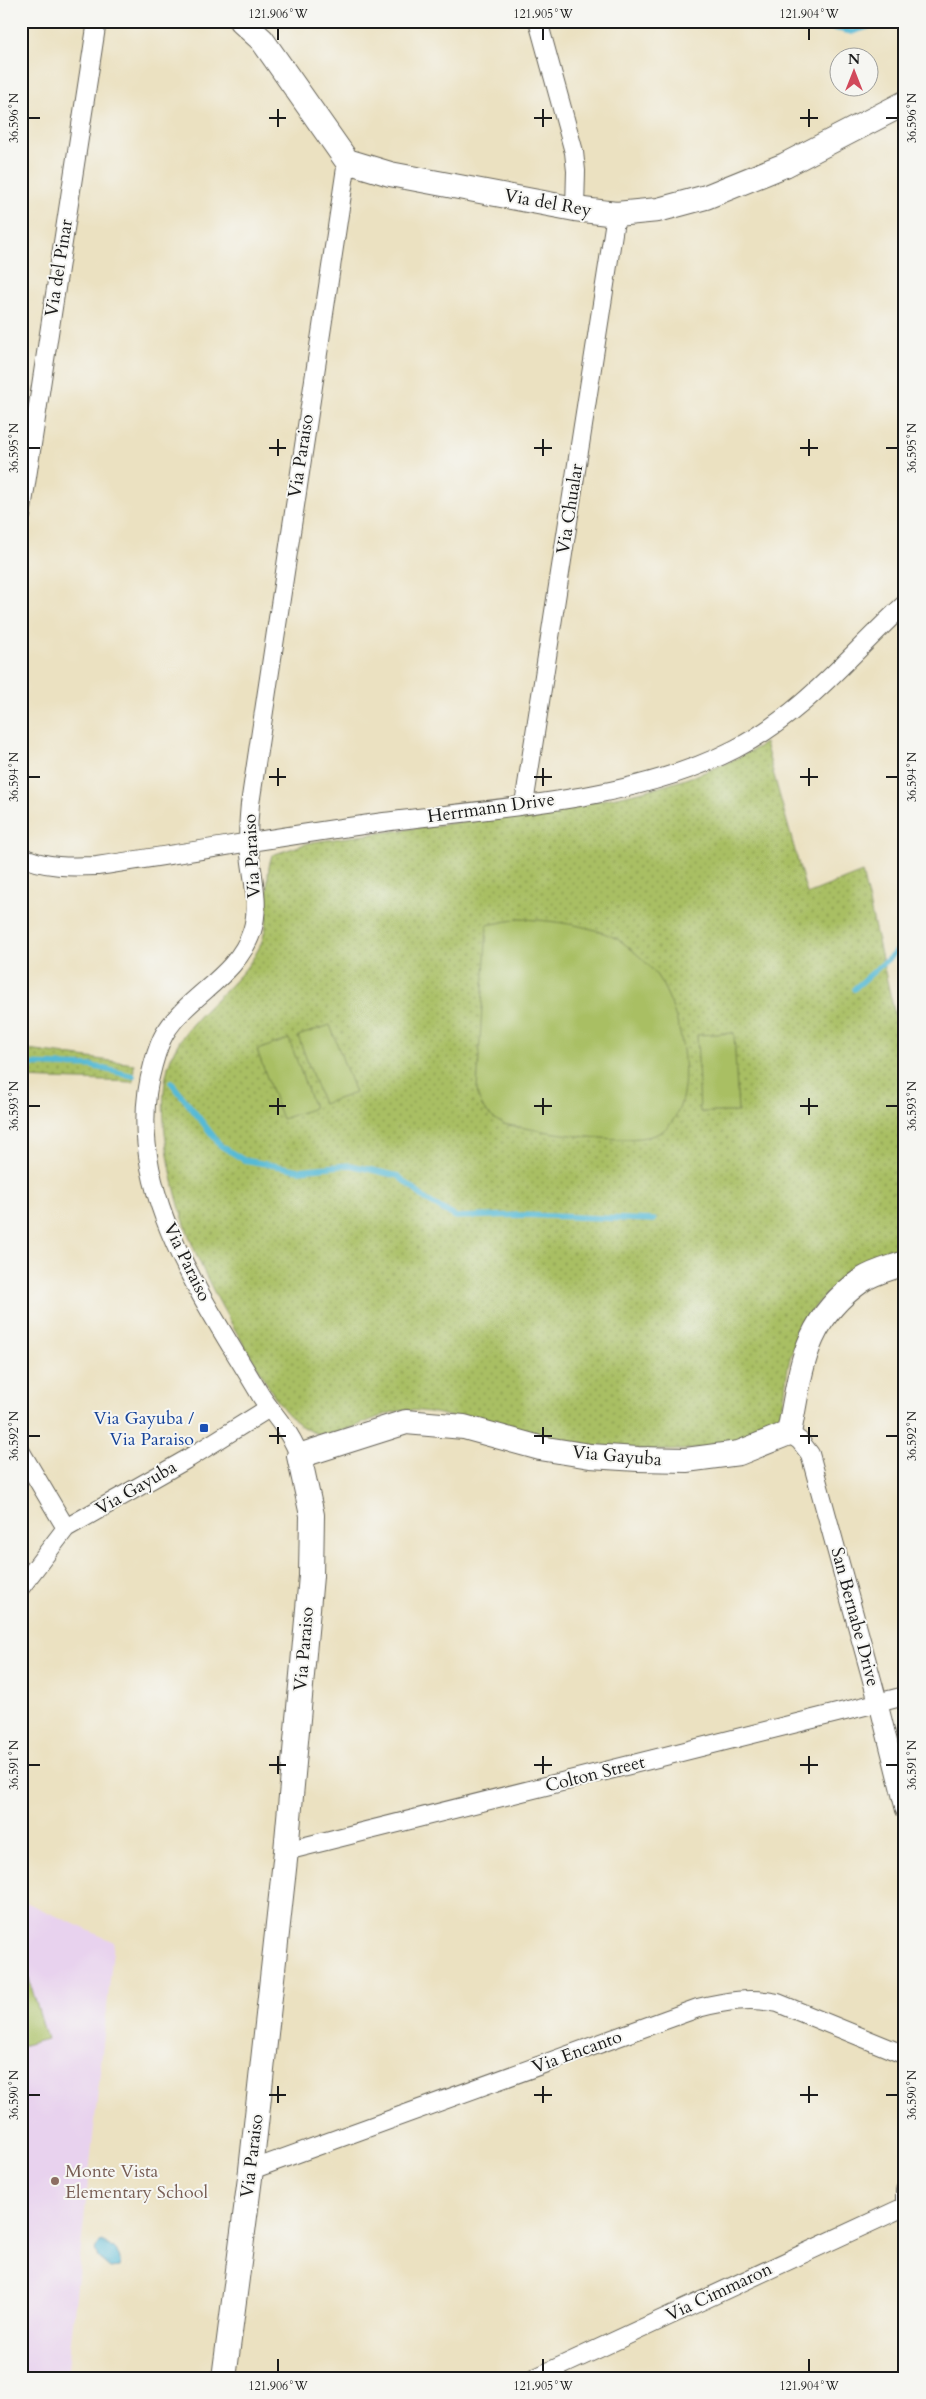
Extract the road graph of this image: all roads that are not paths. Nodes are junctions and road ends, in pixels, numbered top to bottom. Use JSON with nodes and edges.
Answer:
{"nodes":[{"id":1,"x":97,"y":21,"type":"edge"},
{"id":2,"x":241,"y":21,"type":"edge"},
{"id":3,"x":538,"y":21,"type":"edge"},
{"id":4,"x":905,"y":102,"type":"edge"},
{"id":5,"x":347,"y":161,"type":"junction"},
{"id":6,"x":575,"y":209,"type":"junction"},
{"id":7,"x":616,"y":214,"type":"junction"},
{"id":8,"x":21,"y":516,"type":"edge"},
{"id":9,"x":905,"y":604,"type":"edge"},
{"id":10,"x":524,"y":804,"type":"junction"},
{"id":11,"x":248,"y":844,"type":"junction"},
{"id":12,"x":21,"y":856,"type":"edge"},
{"id":13,"x":905,"y":1263,"type":"edge"},
{"id":14,"x":269,"y":1408,"type":"junction"},
{"id":15,"x":789,"y":1433,"type":"junction"},
{"id":16,"x":21,"y":1452,"type":"edge"},
{"id":17,"x":299,"y":1456,"type":"junction"},
{"id":18,"x":66,"y":1528,"type":"junction"},
{"id":19,"x":21,"y":1587,"type":"edge"},
{"id":20,"x":905,"y":1696,"type":"edge"},
{"id":21,"x":878,"y":1702,"type":"junction"},
{"id":22,"x":905,"y":1810,"type":"edge"},
{"id":23,"x":286,"y":1852,"type":"junction"},
{"id":24,"x":905,"y":2055,"type":"edge"},
{"id":25,"x":250,"y":2170,"type":"junction"},
{"id":26,"x":904,"y":2203,"type":"edge"},
{"id":27,"x":224,"y":2378,"type":"edge"},
{"id":28,"x":534,"y":2378,"type":"edge"}],
"edges":[{"from":1,"to":8,"type":"street","name":"Via del Pinar"},
{"from":2,"to":5,"type":"street"},
{"from":3,"to":6,"type":"street"},
{"from":4,"to":7,"type":"street","name":"Via del Rey"},
{"from":5,"to":6,"type":"street","name":"Via del Rey"},
{"from":5,"to":11,"type":"street","name":"Via Paraiso"},
{"from":6,"to":7,"type":"street","name":"Via del Rey"},
{"from":7,"to":10,"type":"street","name":"Via Chualar"},
{"from":9,"to":10,"type":"street","name":"Herrmann Drive"},
{"from":10,"to":11,"type":"street","name":"Herrmann Drive"},
{"from":11,"to":12,"type":"street","name":"Herrmann Drive"},
{"from":11,"to":14,"type":"street","name":"Via Paraiso"},
{"from":13,"to":15,"type":"street"},
{"from":14,"to":17,"type":"street","name":"Via Paraiso"},
{"from":14,"to":18,"type":"street","name":"Via Gayuba"},
{"from":15,"to":17,"type":"street","name":"Via Gayuba"},
{"from":15,"to":21,"type":"street","name":"San Bernabe Drive"},
{"from":16,"to":18,"type":"street"},
{"from":17,"to":23,"type":"street","name":"Via Paraiso"},
{"from":18,"to":19,"type":"street","name":"Via Gayuba"},
{"from":20,"to":21,"type":"street","name":"Colton Street"},
{"from":21,"to":22,"type":"street","name":"San Bernabe Drive"},
{"from":21,"to":23,"type":"street","name":"Colton Street"},
{"from":23,"to":25,"type":"street","name":"Via Paraiso"},
{"from":24,"to":25,"type":"street","name":"Via Encanto"},
{"from":25,"to":27,"type":"street","name":"Via Paraiso"},
{"from":26,"to":28,"type":"street","name":"Via Cimmaron"}]}
